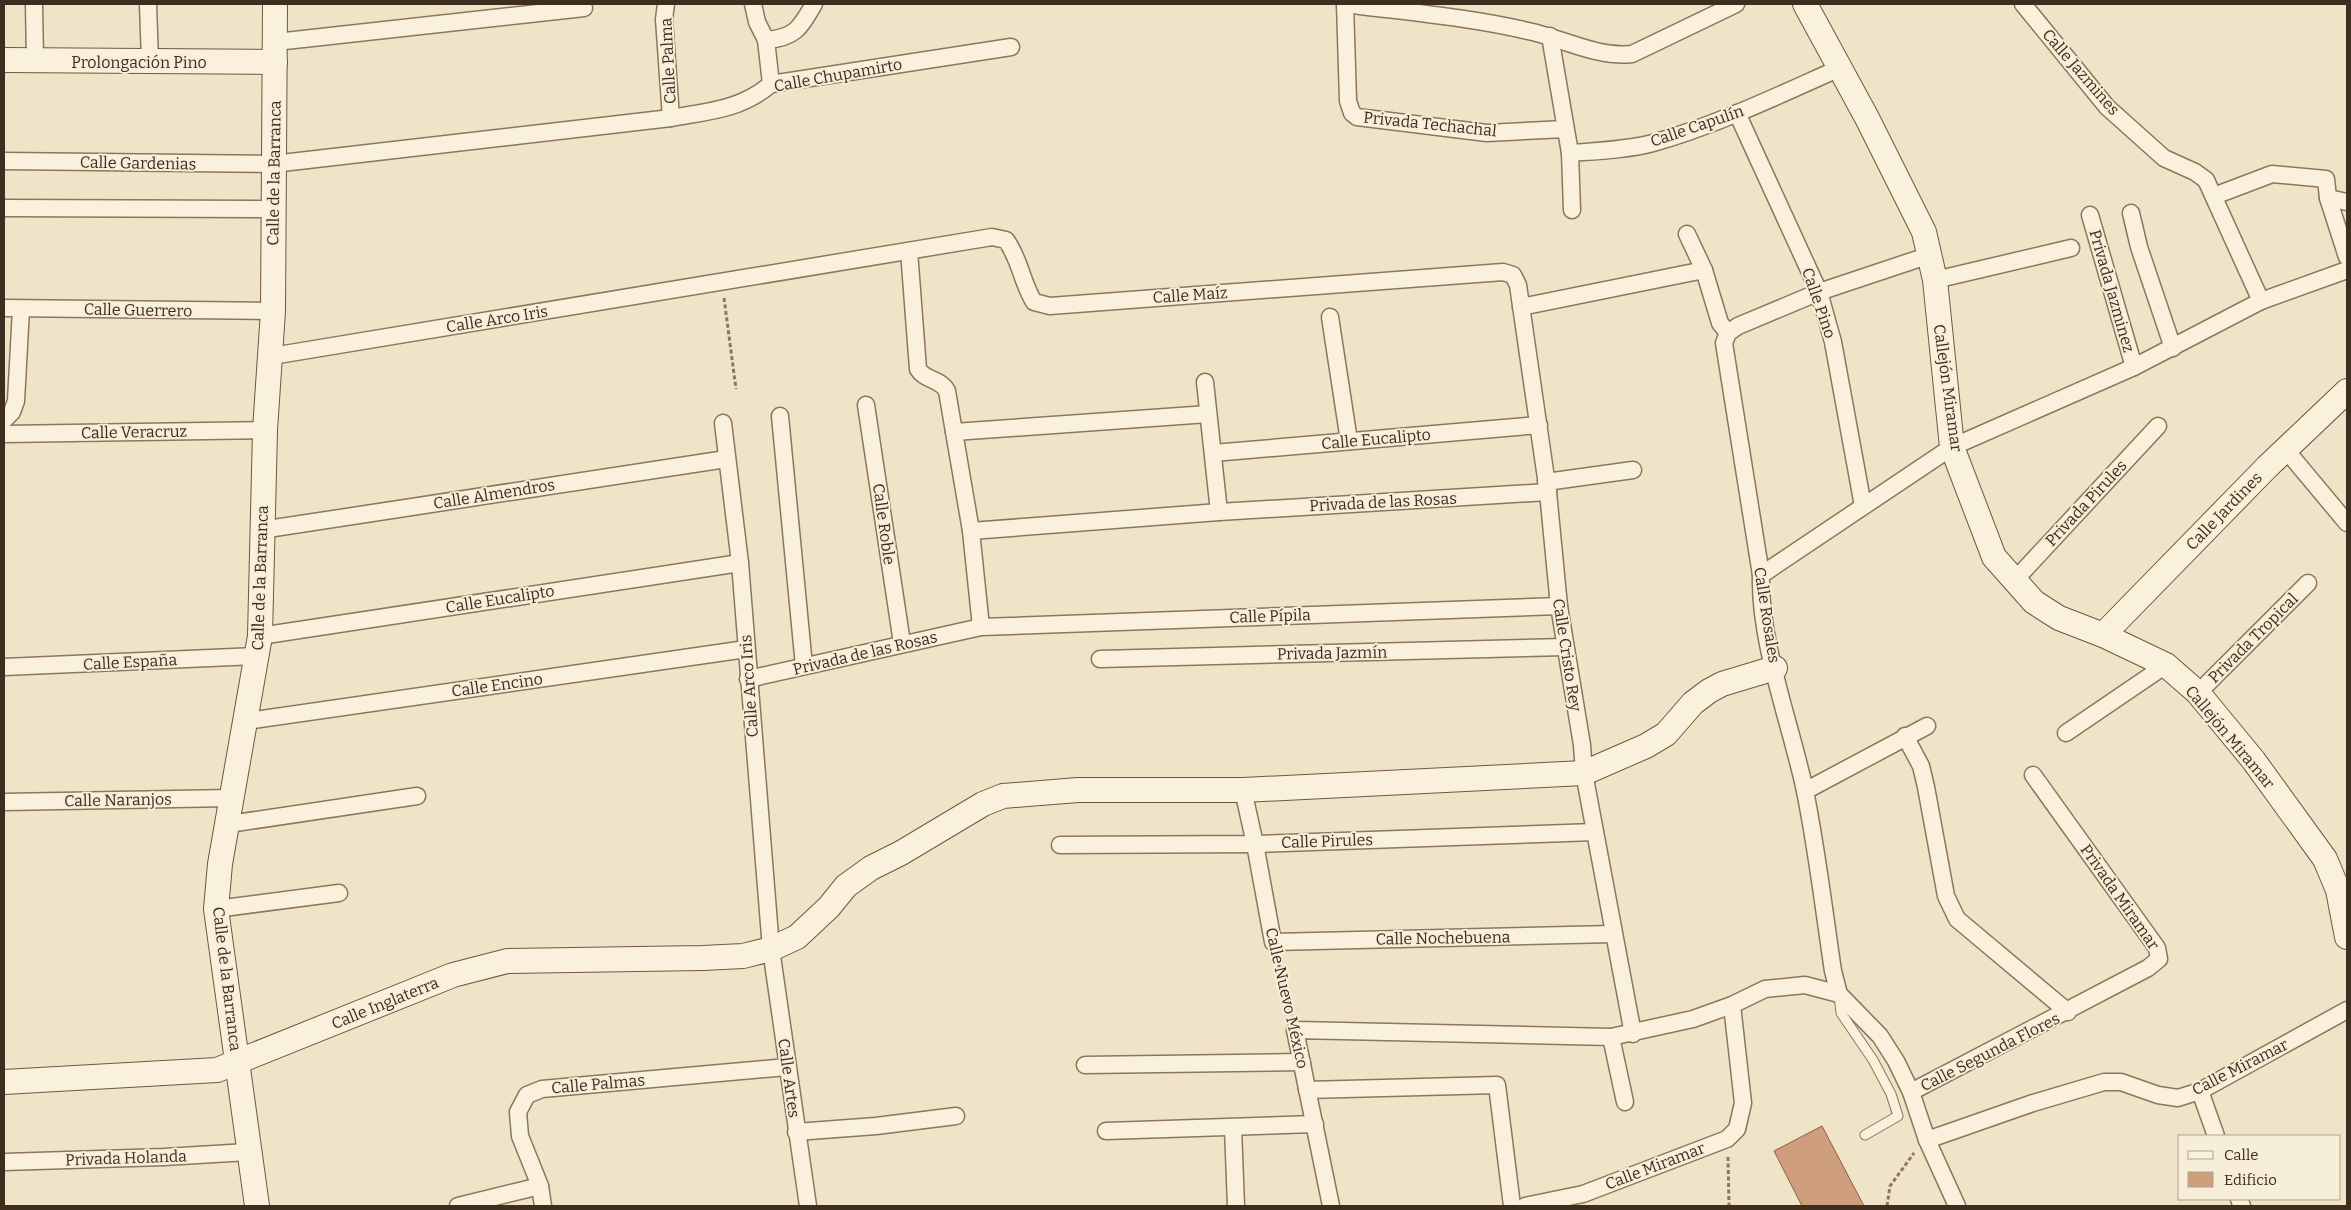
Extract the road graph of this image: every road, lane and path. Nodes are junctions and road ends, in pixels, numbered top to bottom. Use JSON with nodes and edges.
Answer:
{"nodes":[{"id":1,"x":34,"y":4,"type":"edge"},
{"id":2,"x":148,"y":4,"type":"edge"},
{"id":3,"x":275,"y":4,"type":"edge"},
{"id":4,"x":666,"y":4,"type":"edge"},
{"id":5,"x":753,"y":4,"type":"edge"},
{"id":6,"x":814,"y":4,"type":"edge"},
{"id":7,"x":1345,"y":4,"type":"edge"},
{"id":8,"x":1736,"y":4,"type":"edge"},
{"id":9,"x":1804,"y":4,"type":"edge"},
{"id":10,"x":2023,"y":4,"type":"edge"},
{"id":11,"x":584,"y":8,"type":"dead end"},
{"id":12,"x":1550,"y":36,"type":"junction"},
{"id":13,"x":766,"y":40,"type":"junction"},
{"id":14,"x":1011,"y":47,"type":"dead end"},
{"id":15,"x":275,"y":52,"type":"junction"},
{"id":16,"x":4,"y":60,"type":"edge"},
{"id":17,"x":35,"y":61,"type":"junction"},
{"id":18,"x":150,"y":62,"type":"junction"},
{"id":19,"x":1840,"y":68,"type":"junction"},
{"id":20,"x":771,"y":84,"type":"junction"},
{"id":21,"x":1737,"y":113,"type":"junction"},
{"id":22,"x":671,"y":118,"type":"junction"},
{"id":23,"x":1566,"y":129,"type":"junction"},
{"id":24,"x":1570,"y":152,"type":"junction"},
{"id":25,"x":4,"y":162,"type":"edge"},
{"id":26,"x":273,"y":164,"type":"junction"},
{"id":27,"x":2214,"y":196,"type":"junction"},
{"id":28,"x":2328,"y":198,"type":"junction"},
{"id":29,"x":2347,"y":202,"type":"edge"},
{"id":30,"x":4,"y":208,"type":"edge"},
{"id":31,"x":273,"y":209,"type":"junction"},
{"id":32,"x":1572,"y":210,"type":"dead end"},
{"id":33,"x":2130,"y":213,"type":"dead end"},
{"id":34,"x":2090,"y":215,"type":"dead end"},
{"id":35,"x":1687,"y":234,"type":"dead end"},
{"id":36,"x":2071,"y":248,"type":"dead end"},
{"id":37,"x":909,"y":251,"type":"junction"},
{"id":38,"x":1930,"y":255,"type":"junction"},
{"id":39,"x":2347,"y":257,"type":"edge"},
{"id":40,"x":1704,"y":270,"type":"junction"},
{"id":41,"x":2347,"y":270,"type":"edge"},
{"id":42,"x":1513,"y":275,"type":"joint"},
{"id":43,"x":1935,"y":280,"type":"junction"},
{"id":44,"x":722,"y":282,"type":"junction"},
{"id":45,"x":1818,"y":292,"type":"junction"},
{"id":46,"x":2261,"y":301,"type":"junction"},
{"id":47,"x":1522,"y":306,"type":"junction"},
{"id":48,"x":4,"y":308,"type":"edge"},
{"id":49,"x":21,"y":309,"type":"junction"},
{"id":50,"x":273,"y":312,"type":"junction"},
{"id":51,"x":1330,"y":318,"type":"dead end"},
{"id":52,"x":1728,"y":333,"type":"junction"},
{"id":53,"x":2173,"y":348,"type":"junction"},
{"id":54,"x":272,"y":356,"type":"junction"},
{"id":55,"x":2134,"y":367,"type":"junction"},
{"id":56,"x":1205,"y":382,"type":"dead end"},
{"id":57,"x":736,"y":389,"type":"dead end"},
{"id":58,"x":2347,"y":391,"type":"edge"},
{"id":59,"x":866,"y":405,"type":"dead end"},
{"id":60,"x":1208,"y":414,"type":"junction"},
{"id":61,"x":780,"y":416,"type":"dead end"},
{"id":62,"x":4,"y":420,"type":"edge"},
{"id":63,"x":723,"y":423,"type":"dead end"},
{"id":64,"x":1539,"y":425,"type":"junction"},
{"id":65,"x":2158,"y":426,"type":"dead end"},
{"id":66,"x":265,"y":430,"type":"junction"},
{"id":67,"x":954,"y":432,"type":"junction"},
{"id":68,"x":4,"y":434,"type":"edge"},
{"id":69,"x":1349,"y":441,"type":"junction"},
{"id":70,"x":1952,"y":447,"type":"junction"},
{"id":71,"x":2286,"y":450,"type":"junction"},
{"id":72,"x":1213,"y":453,"type":"junction"},
{"id":73,"x":726,"y":459,"type":"junction"},
{"id":74,"x":1634,"y":470,"type":"dead end"},
{"id":75,"x":1547,"y":487,"type":"junction"},
{"id":76,"x":1863,"y":506,"type":"junction"},
{"id":77,"x":1219,"y":512,"type":"junction"},
{"id":78,"x":2347,"y":523,"type":"edge"},
{"id":79,"x":261,"y":530,"type":"junction"},
{"id":80,"x":971,"y":530,"type":"junction"},
{"id":81,"x":740,"y":563,"type":"junction"},
{"id":82,"x":1761,"y":575,"type":"junction"},
{"id":83,"x":2014,"y":581,"type":"junction"},
{"id":84,"x":2308,"y":582,"type":"dead end"},
{"id":85,"x":1559,"y":606,"type":"junction"},
{"id":86,"x":981,"y":627,"type":"junction"},
{"id":87,"x":2103,"y":634,"type":"junction"},
{"id":88,"x":902,"y":643,"type":"junction"},
{"id":89,"x":259,"y":646,"type":"junction"},
{"id":90,"x":1565,"y":647,"type":"junction"},
{"id":91,"x":746,"y":649,"type":"junction"},
{"id":92,"x":1100,"y":659,"type":"dead end"},
{"id":93,"x":2166,"y":665,"type":"junction"},
{"id":94,"x":804,"y":666,"type":"junction"},
{"id":95,"x":4,"y":667,"type":"edge"},
{"id":96,"x":1774,"y":668,"type":"junction"},
{"id":97,"x":748,"y":679,"type":"junction"},
{"id":98,"x":2198,"y":693,"type":"junction"},
{"id":99,"x":247,"y":721,"type":"junction"},
{"id":100,"x":1927,"y":726,"type":"dead end"},
{"id":101,"x":2066,"y":733,"type":"dead end"},
{"id":102,"x":1905,"y":736,"type":"junction"},
{"id":103,"x":1584,"y":774,"type":"junction"},
{"id":104,"x":2033,"y":775,"type":"dead end"},
{"id":105,"x":1243,"y":790,"type":"junction"},
{"id":106,"x":1805,"y":791,"type":"junction"},
{"id":107,"x":417,"y":796,"type":"dead end"},
{"id":108,"x":232,"y":798,"type":"junction"},
{"id":109,"x":4,"y":802,"type":"edge"},
{"id":110,"x":229,"y":824,"type":"junction"},
{"id":111,"x":1595,"y":832,"type":"junction"},
{"id":112,"x":1255,"y":844,"type":"junction"},
{"id":113,"x":1060,"y":845,"type":"dead end"},
{"id":114,"x":339,"y":893,"type":"dead end"},
{"id":115,"x":216,"y":909,"type":"junction"},
{"id":116,"x":1613,"y":934,"type":"junction"},
{"id":117,"x":2347,"y":937,"type":"edge"},
{"id":118,"x":1273,"y":942,"type":"junction"},
{"id":119,"x":771,"y":949,"type":"junction"},
{"id":120,"x":1839,"y":994,"type":"junction"},
{"id":121,"x":1732,"y":1005,"type":"junction"},
{"id":122,"x":2347,"y":1010,"type":"edge"},
{"id":123,"x":2068,"y":1012,"type":"junction"},
{"id":124,"x":1296,"y":1030,"type":"junction"},
{"id":125,"x":1633,"y":1034,"type":"junction"},
{"id":126,"x":1611,"y":1038,"type":"junction"},
{"id":127,"x":237,"y":1062,"type":"junction"},
{"id":128,"x":1302,"y":1062,"type":"junction"},
{"id":129,"x":1085,"y":1065,"type":"dead end"},
{"id":130,"x":787,"y":1067,"type":"junction"},
{"id":131,"x":4,"y":1082,"type":"edge"},
{"id":132,"x":1307,"y":1090,"type":"junction"},
{"id":133,"x":2200,"y":1091,"type":"junction"},
{"id":134,"x":1911,"y":1092,"type":"junction"},
{"id":135,"x":1625,"y":1102,"type":"dead end"},
{"id":136,"x":956,"y":1116,"type":"dead end"},
{"id":137,"x":1314,"y":1124,"type":"junction"},
{"id":138,"x":1233,"y":1128,"type":"junction"},
{"id":139,"x":1106,"y":1131,"type":"dead end"},
{"id":140,"x":796,"y":1132,"type":"junction"},
{"id":141,"x":1865,"y":1135,"type":"dead end"},
{"id":142,"x":2216,"y":1135,"type":"edge"},
{"id":143,"x":1727,"y":1139,"type":"junction"},
{"id":144,"x":1927,"y":1140,"type":"junction"},
{"id":145,"x":248,"y":1152,"type":"junction"},
{"id":146,"x":4,"y":1162,"type":"edge"},
{"id":147,"x":540,"y":1186,"type":"junction"},
{"id":148,"x":256,"y":1206,"type":"edge"},
{"id":149,"x":458,"y":1206,"type":"edge"},
{"id":150,"x":543,"y":1206,"type":"edge"},
{"id":151,"x":808,"y":1206,"type":"edge"},
{"id":152,"x":1236,"y":1206,"type":"edge"},
{"id":153,"x":1331,"y":1206,"type":"edge"},
{"id":154,"x":1512,"y":1206,"type":"edge"},
{"id":155,"x":1525,"y":1206,"type":"edge"},
{"id":156,"x":1729,"y":1206,"type":"edge"},
{"id":157,"x":1887,"y":1206,"type":"edge"},
{"id":158,"x":1957,"y":1206,"type":"edge"}],
"edges":[{"from":1,"to":17,"type":"street"},
{"from":2,"to":18,"type":"street"},
{"from":3,"to":15,"type":"street","name":"Calle de la Barranca"},
{"from":4,"to":22,"type":"street","name":"Calle Palma"},
{"from":5,"to":13,"type":"street"},
{"from":6,"to":13,"type":"street"},
{"from":7,"to":12,"type":"street"},
{"from":7,"to":23,"type":"street","name":"Privada Techachal"},
{"from":8,"to":12,"type":"street"},
{"from":9,"to":19,"type":"street","name":"Callejón Miramar"},
{"from":10,"to":27,"type":"street","name":"Calle Jazmines"},
{"from":11,"to":15,"type":"street"},
{"from":12,"to":23,"type":"street"},
{"from":13,"to":20,"type":"street"},
{"from":14,"to":20,"type":"street","name":"Calle Chupamirto"},
{"from":15,"to":18,"type":"street","name":"Prolongación Pino"},
{"from":15,"to":26,"type":"street","name":"Calle de la Barranca"},
{"from":16,"to":17,"type":"street","name":"Prolongación Pino"},
{"from":17,"to":18,"type":"street","name":"Prolongación Pino"},
{"from":19,"to":21,"type":"street","name":"Calle Capulín"},
{"from":19,"to":38,"type":"street","name":"Callejón Miramar"},
{"from":20,"to":22,"type":"street","name":"Calle Chupamirto"},
{"from":21,"to":24,"type":"street","name":"Calle Capulín"},
{"from":21,"to":45,"type":"street","name":"Calle Pino"},
{"from":22,"to":26,"type":"street","name":"Calle Chupamirto"},
{"from":23,"to":24,"type":"street"},
{"from":24,"to":32,"type":"street"},
{"from":25,"to":26,"type":"street","name":"Calle Gardenias"},
{"from":26,"to":31,"type":"street","name":"Calle de la Barranca"},
{"from":27,"to":28,"type":"street"},
{"from":27,"to":46,"type":"street","name":"Calle Jazmines"},
{"from":28,"to":29,"type":"street"},
{"from":28,"to":39,"type":"street"},
{"from":30,"to":31,"type":"street"},
{"from":31,"to":50,"type":"street","name":"Calle de la Barranca"},
{"from":33,"to":53,"type":"street"},
{"from":34,"to":55,"type":"street","name":"Privada Jazminez"},
{"from":35,"to":40,"type":"street"},
{"from":36,"to":43,"type":"street"},
{"from":37,"to":42,"type":"street","name":"Calle Maíz"},
{"from":37,"to":44,"type":"street","name":"Calle Arco Iris"},
{"from":37,"to":67,"type":"street"},
{"from":38,"to":43,"type":"street","name":"Callejón Miramar"},
{"from":38,"to":45,"type":"street"},
{"from":40,"to":47,"type":"street"},
{"from":40,"to":52,"type":"street"},
{"from":41,"to":46,"type":"street"},
{"from":42,"to":47,"type":"street","name":"Calle Cristo Rey"},
{"from":43,"to":70,"type":"street","name":"Callejón Miramar"},
{"from":44,"to":54,"type":"street","name":"Calle Arco Iris"},
{"from":44,"to":57,"type":"path"},
{"from":45,"to":52,"type":"street"},
{"from":45,"to":76,"type":"street","name":"Calle Pino"},
{"from":46,"to":53,"type":"street"},
{"from":47,"to":64,"type":"street","name":"Calle Cristo Rey"},
{"from":48,"to":49,"type":"street","name":"Calle Guerrero"},
{"from":49,"to":50,"type":"street","name":"Calle Guerrero"},
{"from":49,"to":62,"type":"street"},
{"from":50,"to":54,"type":"street","name":"Calle de la Barranca"},
{"from":51,"to":69,"type":"street"},
{"from":52,"to":82,"type":"street","name":"Calle Rosales"},
{"from":53,"to":55,"type":"street"},
{"from":54,"to":66,"type":"street","name":"Calle de la Barranca"},
{"from":55,"to":70,"type":"street"},
{"from":56,"to":60,"type":"street"},
{"from":58,"to":71,"type":"street","name":"Calle Jardines"},
{"from":59,"to":88,"type":"street","name":"Calle Roble"},
{"from":60,"to":67,"type":"street"},
{"from":60,"to":72,"type":"street"},
{"from":61,"to":94,"type":"street"},
{"from":63,"to":73,"type":"street","name":"Calle Arco Iris"},
{"from":64,"to":69,"type":"street","name":"Calle Eucalipto"},
{"from":64,"to":75,"type":"street","name":"Calle Cristo Rey"},
{"from":65,"to":83,"type":"street","name":"Privada Pirules"},
{"from":66,"to":68,"type":"street","name":"Calle Veracruz"},
{"from":66,"to":79,"type":"street","name":"Calle de la Barranca"},
{"from":67,"to":80,"type":"street"},
{"from":69,"to":72,"type":"street","name":"Calle Eucalipto"},
{"from":70,"to":76,"type":"street"},
{"from":70,"to":83,"type":"street","name":"Callejón Miramar"},
{"from":71,"to":78,"type":"street"},
{"from":71,"to":87,"type":"street","name":"Calle Jardines"},
{"from":72,"to":77,"type":"street"},
{"from":73,"to":79,"type":"street","name":"Calle Almendros"},
{"from":73,"to":81,"type":"street","name":"Calle Arco Iris"},
{"from":74,"to":75,"type":"street","name":"Privada de las Rosas"},
{"from":75,"to":77,"type":"street","name":"Privada de las Rosas"},
{"from":75,"to":85,"type":"street","name":"Calle Cristo Rey"},
{"from":76,"to":82,"type":"street"},
{"from":77,"to":80,"type":"street"},
{"from":79,"to":89,"type":"street","name":"Calle de la Barranca"},
{"from":80,"to":86,"type":"street"},
{"from":81,"to":89,"type":"street","name":"Calle Eucalipto"},
{"from":81,"to":91,"type":"street","name":"Calle Arco Iris"},
{"from":82,"to":96,"type":"street","name":"Calle Rosales"},
{"from":83,"to":87,"type":"street","name":"Callejón Miramar"},
{"from":84,"to":98,"type":"street","name":"Privada Tropical"},
{"from":85,"to":86,"type":"street","name":"Calle Pípila"},
{"from":85,"to":90,"type":"street","name":"Calle Cristo Rey"},
{"from":86,"to":88,"type":"street","name":"Privada de las Rosas"},
{"from":87,"to":93,"type":"street","name":"Callejón Miramar"},
{"from":88,"to":94,"type":"street","name":"Privada de las Rosas"},
{"from":89,"to":95,"type":"street","name":"Calle España"},
{"from":89,"to":99,"type":"street","name":"Calle de la Barranca"},
{"from":90,"to":92,"type":"street","name":"Privada Jazmín"},
{"from":90,"to":103,"type":"street","name":"Calle Cristo Rey"},
{"from":91,"to":97,"type":"street","name":"Calle Arco Iris"},
{"from":91,"to":99,"type":"street","name":"Calle Encino"},
{"from":93,"to":98,"type":"street","name":"Callejón Miramar"},
{"from":93,"to":101,"type":"street"},
{"from":94,"to":97,"type":"street","name":"Privada de las Rosas"},
{"from":96,"to":103,"type":"street"},
{"from":96,"to":106,"type":"street","name":"Calle Rosales"},
{"from":97,"to":119,"type":"street","name":"Calle Arco Iris"},
{"from":98,"to":117,"type":"street","name":"Callejón Miramar"},
{"from":99,"to":108,"type":"street","name":"Calle de la Barranca"},
{"from":100,"to":102,"type":"street"},
{"from":102,"to":106,"type":"street"},
{"from":102,"to":123,"type":"street","name":"Calle Segunda Flores"},
{"from":103,"to":105,"type":"street"},
{"from":103,"to":111,"type":"street","name":"Calle Cristo Rey"},
{"from":104,"to":123,"type":"street","name":"Privada Miramar"},
{"from":105,"to":112,"type":"street","name":"Calle Nuevo México"},
{"from":105,"to":119,"type":"street","name":"Calle Inglaterra"},
{"from":106,"to":120,"type":"street","name":"Calle Rosales"},
{"from":107,"to":110,"type":"street"},
{"from":108,"to":109,"type":"street","name":"Calle Naranjos"},
{"from":108,"to":110,"type":"street","name":"Calle de la Barranca"},
{"from":110,"to":115,"type":"street","name":"Calle de la Barranca"},
{"from":111,"to":112,"type":"street","name":"Calle Pirules"},
{"from":111,"to":116,"type":"street","name":"Calle Cristo Rey"},
{"from":112,"to":113,"type":"street","name":"Calle Pirules"},
{"from":112,"to":118,"type":"street","name":"Calle Nuevo México"},
{"from":114,"to":115,"type":"street"},
{"from":115,"to":127,"type":"street","name":"Calle de la Barranca"},
{"from":116,"to":118,"type":"street","name":"Calle Nochebuena"},
{"from":116,"to":125,"type":"street","name":"Calle Cristo Rey"},
{"from":118,"to":124,"type":"path","name":"Calle Nuevo México"},
{"from":119,"to":127,"type":"street","name":"Calle Inglaterra"},
{"from":119,"to":130,"type":"street","name":"Calle Artes"},
{"from":120,"to":121,"type":"street"},
{"from":120,"to":134,"type":"street"},
{"from":120,"to":141,"type":"lane"},
{"from":121,"to":125,"type":"street"},
{"from":121,"to":143,"type":"street"},
{"from":122,"to":133,"type":"street","name":"Calle Miramar"},
{"from":123,"to":134,"type":"street","name":"Calle Segunda Flores"},
{"from":124,"to":126,"type":"street"},
{"from":124,"to":128,"type":"street","name":"Calle Nuevo México"},
{"from":125,"to":126,"type":"street"},
{"from":126,"to":135,"type":"street"},
{"from":127,"to":131,"type":"street","name":"Calle Inglaterra"},
{"from":127,"to":145,"type":"street","name":"Calle de la Barranca"},
{"from":128,"to":129,"type":"street"},
{"from":128,"to":132,"type":"street","name":"Calle Nuevo México"},
{"from":130,"to":140,"type":"street","name":"Calle Artes"},
{"from":130,"to":147,"type":"street","name":"Calle Palmas"},
{"from":132,"to":137,"type":"street","name":"Calle Nuevo México"},
{"from":132,"to":154,"type":"street"},
{"from":133,"to":142,"type":"street"},
{"from":133,"to":144,"type":"street","name":"Calle Miramar"},
{"from":134,"to":144,"type":"street"},
{"from":136,"to":140,"type":"street"},
{"from":137,"to":138,"type":"street"},
{"from":137,"to":153,"type":"street","name":"Calle Nuevo México"},
{"from":138,"to":139,"type":"street"},
{"from":138,"to":152,"type":"street"},
{"from":140,"to":151,"type":"street","name":"Calle Artes"},
{"from":143,"to":155,"type":"street","name":"Calle Miramar"},
{"from":143,"to":156,"type":"path"},
{"from":144,"to":157,"type":"path"},
{"from":144,"to":158,"type":"street"},
{"from":145,"to":146,"type":"street","name":"Privada Holanda"},
{"from":145,"to":148,"type":"street","name":"Calle de la Barranca"},
{"from":147,"to":149,"type":"street"},
{"from":147,"to":150,"type":"street","name":"Calle Palmas"}]}
